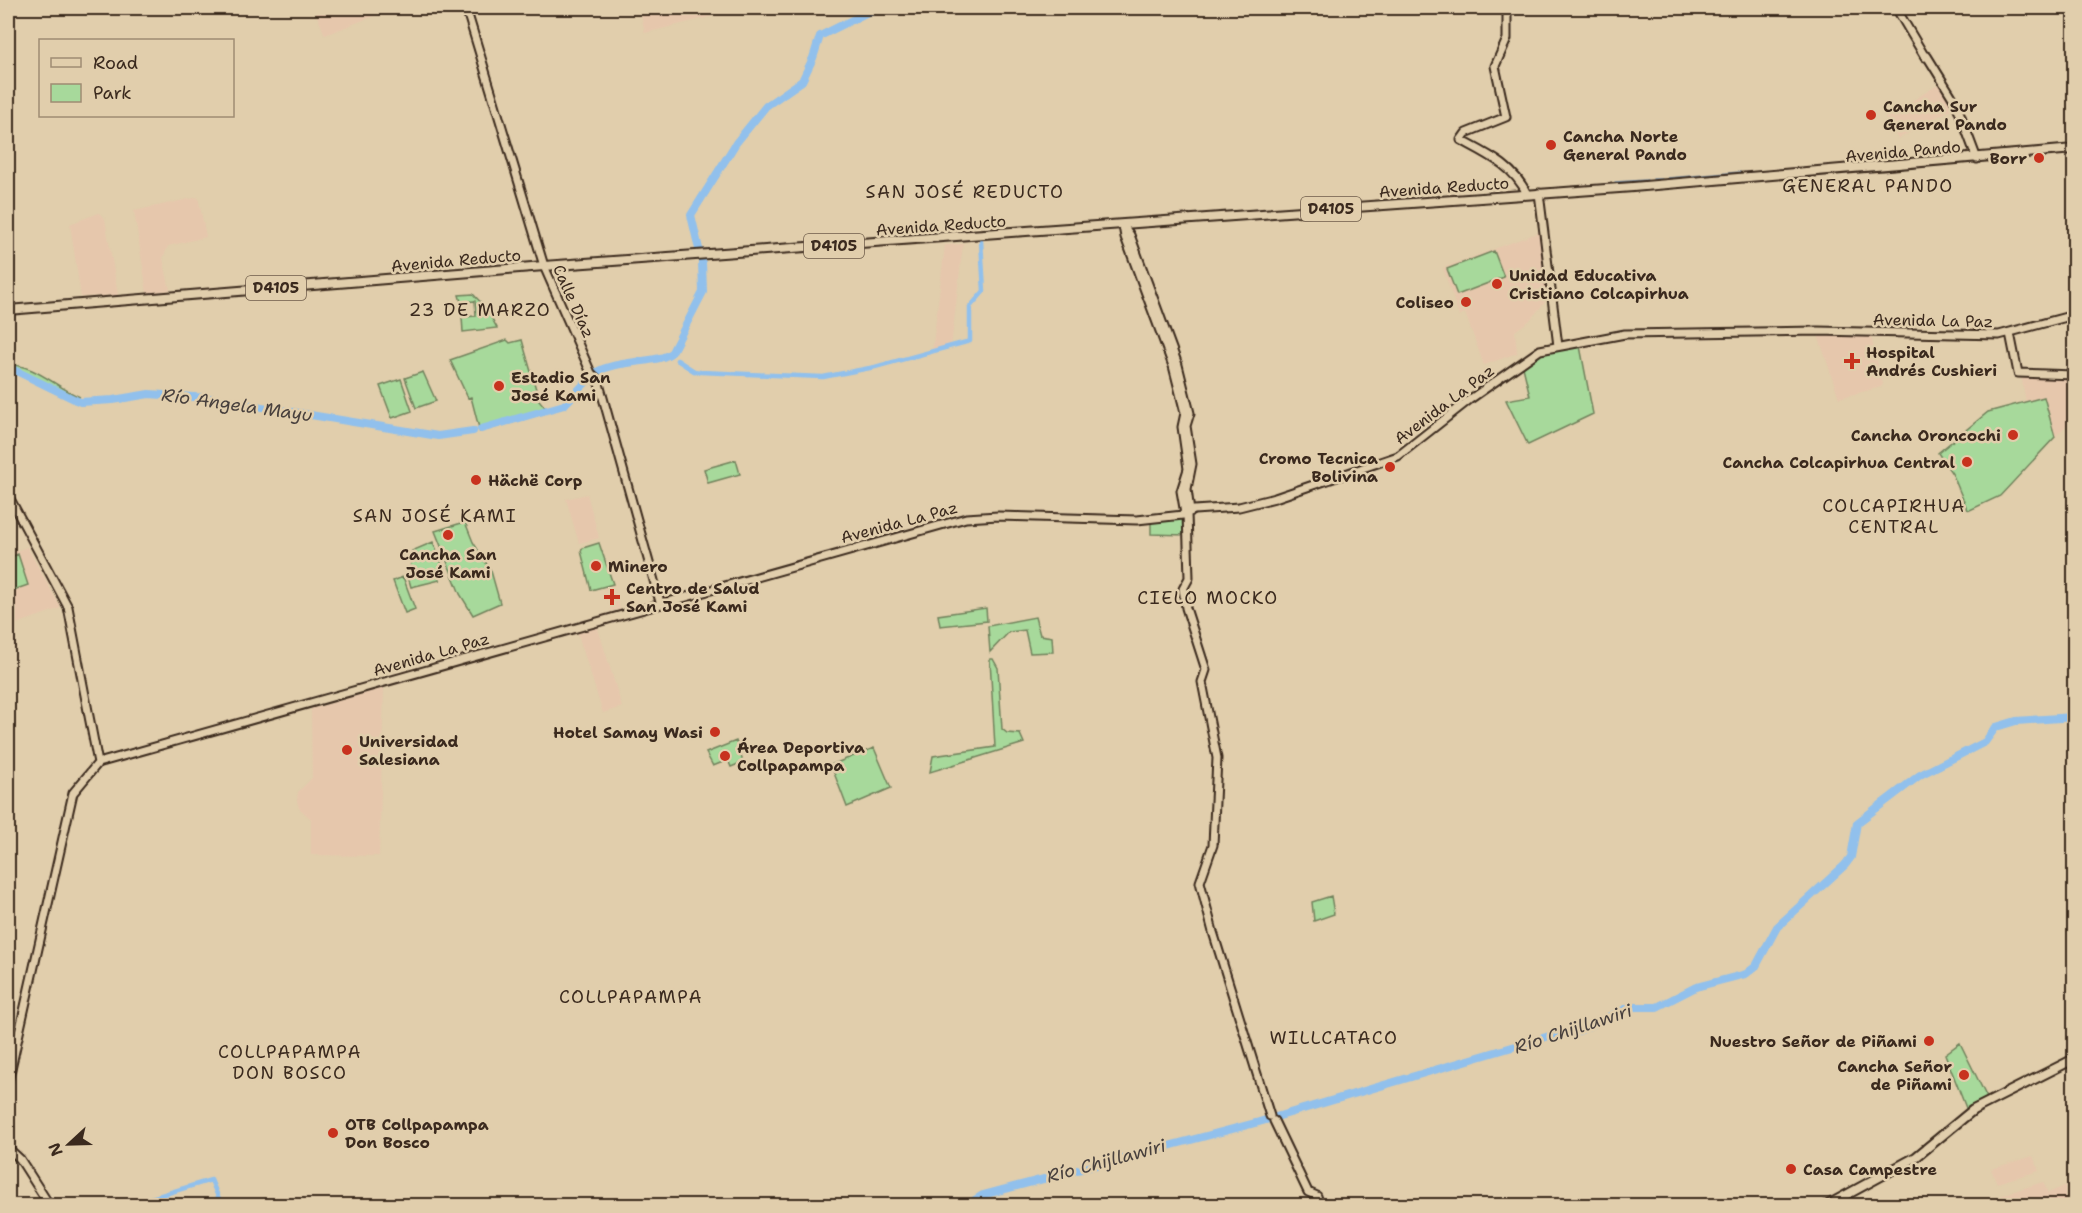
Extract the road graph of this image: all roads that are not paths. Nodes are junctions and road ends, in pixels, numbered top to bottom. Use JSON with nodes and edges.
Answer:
{"nodes":[{"id":1,"x":466,"y":8,"type":"edge"},
{"id":2,"x":1507,"y":8,"type":"edge"},
{"id":3,"x":1896,"y":8,"type":"edge"},
{"id":4,"x":2074,"y":149,"type":"edge"},
{"id":5,"x":1977,"y":159,"type":"junction"},
{"id":6,"x":1733,"y":179,"type":"joint"},
{"id":7,"x":1539,"y":193,"type":"junction"},
{"id":8,"x":1527,"y":194,"type":"junction"},
{"id":9,"x":1123,"y":226,"type":"junction"},
{"id":10,"x":544,"y":266,"type":"junction"},
{"id":11,"x":8,"y":310,"type":"edge"},
{"id":12,"x":2074,"y":315,"type":"edge"},
{"id":13,"x":2010,"y":333,"type":"junction"},
{"id":14,"x":1558,"y":346,"type":"junction"},
{"id":15,"x":2074,"y":375,"type":"edge"},
{"id":16,"x":8,"y":495,"type":"edge"},
{"id":17,"x":1187,"y":513,"type":"junction"},
{"id":18,"x":660,"y":603,"type":"junction"},
{"id":19,"x":98,"y":763,"type":"junction"},
{"id":20,"x":2074,"y":1059,"type":"edge"},
{"id":21,"x":2074,"y":1064,"type":"edge"},
{"id":22,"x":8,"y":1082,"type":"edge"},
{"id":23,"x":1967,"y":1116,"type":"junction"},
{"id":24,"x":8,"y":1148,"type":"edge"},
{"id":25,"x":50,"y":1206,"type":"edge"},
{"id":26,"x":1320,"y":1206,"type":"edge"},
{"id":27,"x":1826,"y":1206,"type":"edge"}],
"edges":[{"from":1,"to":10,"type":"main road","name":"Calle Díaz"},
{"from":2,"to":8,"type":"main road"},
{"from":3,"to":5,"type":"main road"},
{"from":4,"to":5,"type":"main road","name":"Avenida Pando","number":"D4105"},
{"from":5,"to":6,"type":"main road","name":"Avenida Pando","number":"D4105"},
{"from":6,"to":7,"type":"main road","name":"Avenida Reducto","number":"D4105"},
{"from":7,"to":8,"type":"main road","name":"Avenida Reducto","number":"D4105"},
{"from":7,"to":14,"type":"main road"},
{"from":8,"to":9,"type":"main road","name":"Avenida Reducto","number":"D4105"},
{"from":9,"to":10,"type":"main road","name":"Avenida Reducto","number":"D4105"},
{"from":9,"to":17,"type":"main road"},
{"from":10,"to":11,"type":"main road","name":"Avenida Reducto","number":"D4105"},
{"from":10,"to":18,"type":"main road","name":"Calle Díaz"},
{"from":12,"to":13,"type":"main road","name":"Avenida La Paz"},
{"from":13,"to":14,"type":"main road","name":"Avenida La Paz"},
{"from":13,"to":15,"type":"main road"},
{"from":14,"to":17,"type":"main road","name":"Avenida La Paz"},
{"from":16,"to":19,"type":"main road"},
{"from":17,"to":18,"type":"main road","name":"Avenida La Paz"},
{"from":17,"to":26,"type":"main road"},
{"from":18,"to":19,"type":"main road","name":"Avenida La Paz"},
{"from":19,"to":22,"type":"main road"},
{"from":20,"to":23,"type":"main road"},
{"from":21,"to":23,"type":"main road"},
{"from":23,"to":27,"type":"main road"},
{"from":24,"to":25,"type":"main road"}]}
